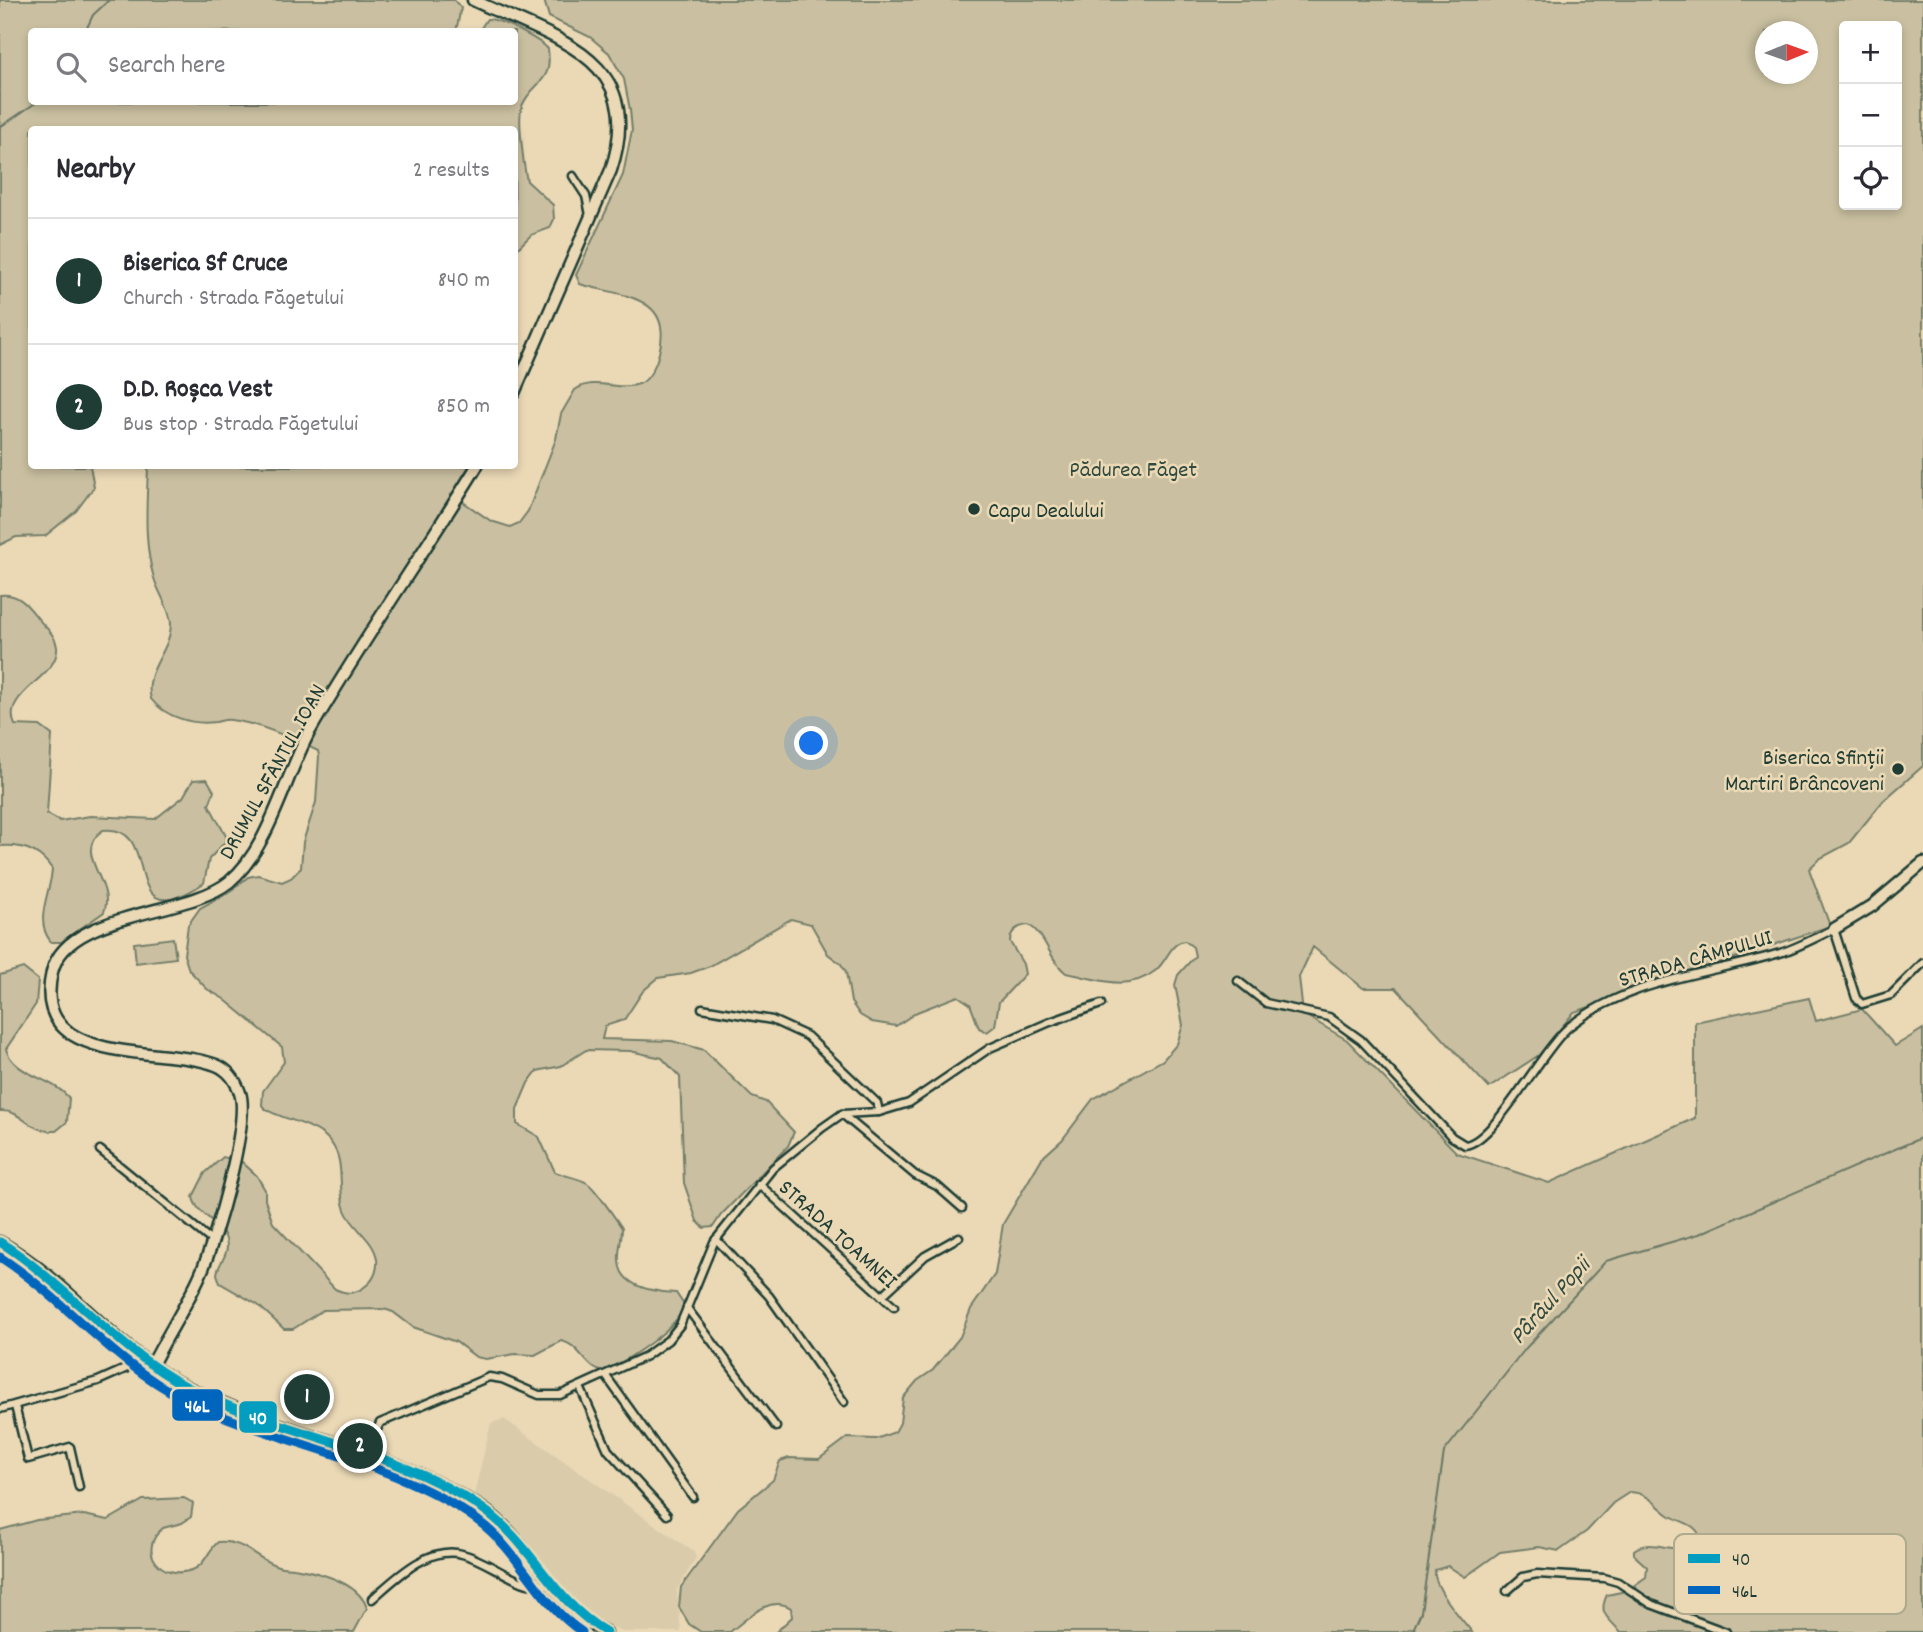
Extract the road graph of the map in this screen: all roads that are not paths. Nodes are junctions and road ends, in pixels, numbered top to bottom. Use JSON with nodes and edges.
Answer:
{"nodes":[{"id":1,"x":474,"y":0,"type":"edge"},
{"id":2,"x":573,"y":176,"type":"dead end"},
{"id":3,"x":590,"y":217,"type":"junction"},
{"id":4,"x":518,"y":382,"type":"edge"},
{"id":5,"x":475,"y":469,"type":"edge"},
{"id":6,"x":1923,"y":863,"type":"edge"},
{"id":7,"x":1834,"y":929,"type":"junction"},
{"id":8,"x":1923,"y":963,"type":"edge"},
{"id":9,"x":1238,"y":981,"type":"dead end"},
{"id":10,"x":1101,"y":1004,"type":"dead end"},
{"id":11,"x":702,"y":1008,"type":"dead end"},
{"id":12,"x":879,"y":1112,"type":"junction"},
{"id":13,"x":842,"y":1114,"type":"junction"},
{"id":14,"x":100,"y":1150,"type":"dead end"},
{"id":15,"x":759,"y":1184,"type":"junction"},
{"id":16,"x":962,"y":1208,"type":"dead end"},
{"id":17,"x":959,"y":1237,"type":"dead end"},
{"id":18,"x":716,"y":1239,"type":"junction"},
{"id":19,"x":212,"y":1241,"type":"junction"},
{"id":20,"x":0,"y":1242,"type":"edge"},
{"id":21,"x":882,"y":1296,"type":"junction"},
{"id":22,"x":894,"y":1307,"type":"dead end"},
{"id":23,"x":687,"y":1308,"type":"junction"},
{"id":24,"x":147,"y":1364,"type":"junction"},
{"id":25,"x":606,"y":1376,"type":"junction"},
{"id":26,"x":580,"y":1387,"type":"junction"},
{"id":27,"x":844,"y":1402,"type":"dead end"},
{"id":28,"x":15,"y":1406,"type":"junction"},
{"id":29,"x":0,"y":1409,"type":"edge"},
{"id":30,"x":776,"y":1427,"type":"dead end"},
{"id":31,"x":365,"y":1455,"type":"junction"},
{"id":32,"x":79,"y":1487,"type":"dead end"},
{"id":33,"x":693,"y":1497,"type":"dead end"},
{"id":34,"x":667,"y":1515,"type":"dead end"},
{"id":35,"x":547,"y":1584,"type":"junction"},
{"id":36,"x":1507,"y":1591,"type":"dead end"},
{"id":37,"x":372,"y":1599,"type":"dead end"},
{"id":38,"x":1674,"y":1613,"type":"edge"},
{"id":39,"x":1678,"y":1614,"type":"edge"},
{"id":40,"x":606,"y":1632,"type":"edge"},
{"id":41,"x":1726,"y":1632,"type":"edge"}],
"edges":[{"from":1,"to":3,"type":"main road"},
{"from":2,"to":3,"type":"street"},
{"from":3,"to":4,"type":"main road"},
{"from":5,"to":19,"type":"main road","name":"DRUMUL SFÂNTUL IOAN"},
{"from":6,"to":7,"type":"main road","name":"STRADA CÂMPULUI"},
{"from":7,"to":8,"type":"street"},
{"from":7,"to":9,"type":"street","name":"STRADA CÂMPULUI"},
{"from":10,"to":12,"type":"street"},
{"from":11,"to":12,"type":"street"},
{"from":12,"to":13,"type":"street"},
{"from":13,"to":15,"type":"street"},
{"from":13,"to":16,"type":"street"},
{"from":14,"to":19,"type":"street"},
{"from":15,"to":18,"type":"street"},
{"from":15,"to":21,"type":"street","name":"STRADA TOAMNEI"},
{"from":17,"to":21,"type":"street"},
{"from":18,"to":23,"type":"street"},
{"from":18,"to":27,"type":"street"},
{"from":19,"to":24,"type":"main road","name":"DRUMUL SFÂNTUL IOAN"},
{"from":20,"to":24,"type":"main road"},
{"from":21,"to":22,"type":"street","name":"STRADA TOAMNEI"},
{"from":23,"to":25,"type":"street"},
{"from":23,"to":30,"type":"street"},
{"from":24,"to":28,"type":"street"},
{"from":24,"to":31,"type":"main road"},
{"from":25,"to":26,"type":"street"},
{"from":25,"to":33,"type":"street"},
{"from":26,"to":31,"type":"street"},
{"from":26,"to":34,"type":"street"},
{"from":28,"to":29,"type":"street"},
{"from":28,"to":32,"type":"street"},
{"from":31,"to":35,"type":"main road"},
{"from":35,"to":37,"type":"street"},
{"from":35,"to":40,"type":"main road"},
{"from":36,"to":38,"type":"street"},
{"from":39,"to":41,"type":"street"}]}
